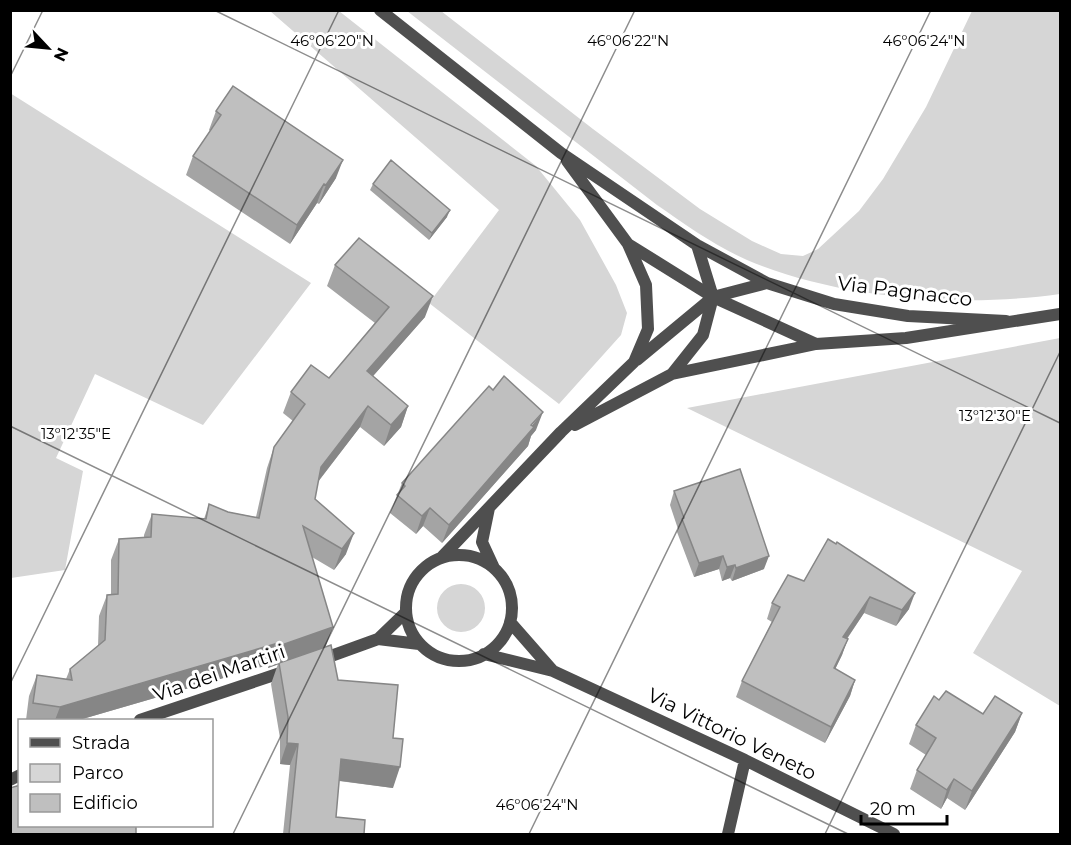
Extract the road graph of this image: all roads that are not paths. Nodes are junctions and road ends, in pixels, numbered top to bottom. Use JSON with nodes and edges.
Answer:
{"nodes":[{"id":1,"x":381,"y":10,"type":"edge"},
{"id":2,"x":561,"y":153,"type":"junction"},
{"id":3,"x":628,"y":244,"type":"junction"},
{"id":4,"x":697,"y":244,"type":"junction"},
{"id":5,"x":767,"y":283,"type":"junction"},
{"id":6,"x":713,"y":297,"type":"junction"},
{"id":7,"x":1060,"y":314,"type":"edge"},
{"id":8,"x":1006,"y":321,"type":"junction"},
{"id":9,"x":816,"y":344,"type":"junction"},
{"id":10,"x":634,"y":362,"type":"junction"},
{"id":11,"x":672,"y":374,"type":"junction"},
{"id":12,"x":561,"y":432,"type":"junction"},
{"id":13,"x":489,"y":507,"type":"junction"},
{"id":14,"x":441,"y":558,"type":"junction"},
{"id":15,"x":494,"y":568,"type":"junction"},
{"id":16,"x":406,"y":612,"type":"junction"},
{"id":17,"x":510,"y":622,"type":"junction"},
{"id":18,"x":378,"y":639,"type":"junction"},
{"id":19,"x":419,"y":644,"type":"junction"},
{"id":20,"x":484,"y":654,"type":"junction"},
{"id":21,"x":554,"y":671,"type":"junction"},
{"id":22,"x":143,"y":719,"type":"edge"},
{"id":23,"x":745,"y":760,"type":"junction"},
{"id":24,"x":728,"y":834,"type":"edge"},
{"id":25,"x":894,"y":834,"type":"edge"}],
"edges":[{"from":1,"to":2,"type":"street","name":"Via Pagnacco"},
{"from":2,"to":3,"type":"street","name":"Via Pagnacco"},
{"from":2,"to":4,"type":"street","name":"Via Pagnacco"},
{"from":3,"to":6,"type":"street","name":"Via Pagnacco"},
{"from":3,"to":10,"type":"street","name":"Via Pagnacco"},
{"from":4,"to":5,"type":"street","name":"Via Pagnacco"},
{"from":4,"to":6,"type":"street"},
{"from":5,"to":6,"type":"street","name":"Via Pagnacco"},
{"from":5,"to":8,"type":"street","name":"Via Pagnacco"},
{"from":6,"to":9,"type":"street","name":"Via Pagnacco"},
{"from":6,"to":10,"type":"street","name":"Via Pagnacco"},
{"from":6,"to":11,"type":"street","name":"Via Pagnacco"},
{"from":7,"to":8,"type":"street","name":"Via Pagnacco"},
{"from":8,"to":9,"type":"street","name":"Via Pagnacco"},
{"from":9,"to":11,"type":"street","name":"Via Pagnacco"},
{"from":10,"to":12,"type":"street","name":"Via Pagnacco"},
{"from":11,"to":12,"type":"street","name":"Via Pagnacco"},
{"from":12,"to":13,"type":"street","name":"Via Pagnacco"},
{"from":13,"to":14,"type":"street","name":"Via Pagnacco"},
{"from":13,"to":15,"type":"street"},
{"from":14,"to":15,"type":"street"},
{"from":14,"to":16,"type":"street"},
{"from":15,"to":17,"type":"street"},
{"from":16,"to":18,"type":"street","name":"Via dei Martiri"},
{"from":16,"to":19,"type":"street"},
{"from":17,"to":20,"type":"street"},
{"from":17,"to":21,"type":"street","name":"Via Vittorio Veneto"},
{"from":18,"to":19,"type":"street","name":"Via dei Martiri"},
{"from":18,"to":22,"type":"street","name":"Via dei Martiri"},
{"from":19,"to":20,"type":"street"},
{"from":20,"to":21,"type":"street","name":"Via Vittorio Veneto"},
{"from":21,"to":23,"type":"street","name":"Via Vittorio Veneto"},
{"from":23,"to":24,"type":"street"},
{"from":23,"to":25,"type":"street","name":"Via Vittorio Veneto"}]}
